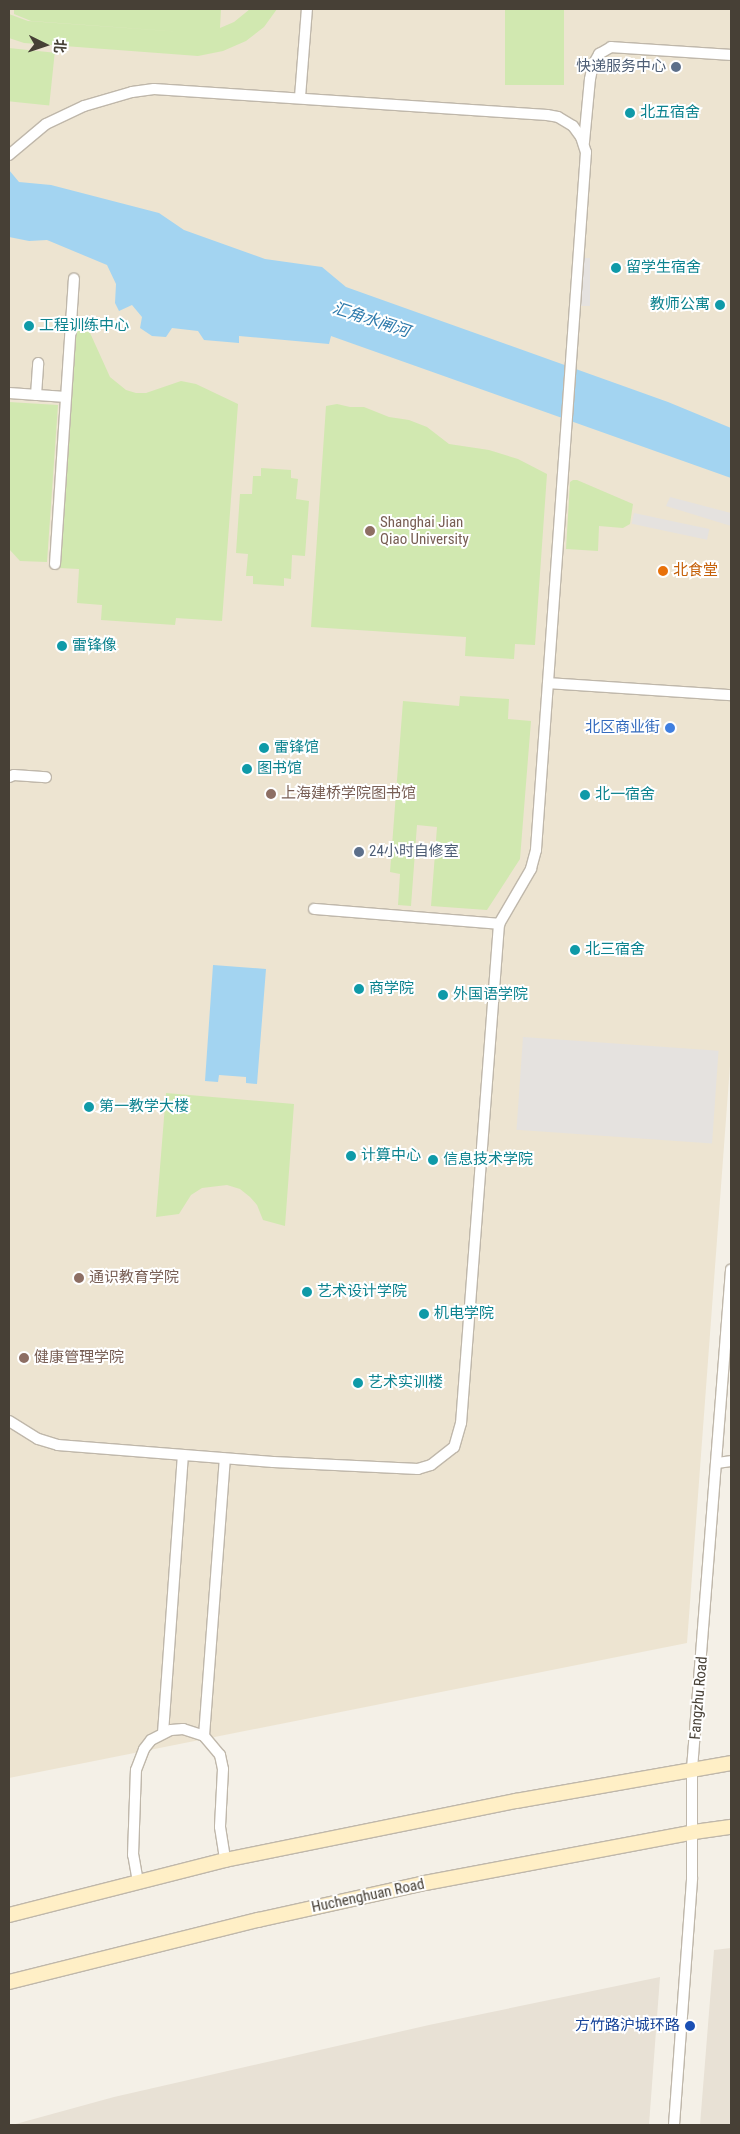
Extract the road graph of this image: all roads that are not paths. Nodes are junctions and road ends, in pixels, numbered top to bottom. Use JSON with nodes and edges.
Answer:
{"nodes":[{"id":1,"x":307,"y":9,"type":"edge"},
{"id":2,"x":731,"y":55,"type":"edge"},
{"id":3,"x":300,"y":98,"type":"junction"},
{"id":4,"x":584,"y":144,"type":"junction"},
{"id":5,"x":9,"y":155,"type":"edge"},
{"id":6,"x":74,"y":279,"type":"dead end"},
{"id":7,"x":38,"y":363,"type":"dead end"},
{"id":8,"x":9,"y":393,"type":"edge"},
{"id":9,"x":36,"y":395,"type":"junction"},
{"id":10,"x":66,"y":397,"type":"junction"},
{"id":11,"x":55,"y":564,"type":"dead end"},
{"id":12,"x":548,"y":683,"type":"junction"},
{"id":13,"x":731,"y":695,"type":"edge"},
{"id":14,"x":9,"y":777,"type":"edge"},
{"id":15,"x":46,"y":777,"type":"dead end"},
{"id":16,"x":314,"y":909,"type":"dead end"},
{"id":17,"x":499,"y":924,"type":"junction"},
{"id":18,"x":731,"y":1270,"type":"edge"},
{"id":19,"x":9,"y":1421,"type":"edge"},
{"id":20,"x":183,"y":1456,"type":"junction"},
{"id":21,"x":225,"y":1459,"type":"junction"},
{"id":22,"x":731,"y":1461,"type":"edge"},
{"id":23,"x":717,"y":1463,"type":"junction"},
{"id":24,"x":163,"y":1733,"type":"junction"},
{"id":25,"x":204,"y":1736,"type":"junction"},
{"id":26,"x":731,"y":1763,"type":"edge"},
{"id":27,"x":692,"y":1769,"type":"junction"},
{"id":28,"x":731,"y":1827,"type":"edge"},
{"id":29,"x":694,"y":1832,"type":"junction"},
{"id":30,"x":224,"y":1860,"type":"junction"},
{"id":31,"x":138,"y":1882,"type":"junction"},
{"id":32,"x":9,"y":1915,"type":"edge"},
{"id":33,"x":9,"y":1982,"type":"edge"},
{"id":34,"x":674,"y":2125,"type":"edge"}],
"edges":[{"from":1,"to":3,"type":"street"},
{"from":2,"to":4,"type":"street"},
{"from":3,"to":4,"type":"street"},
{"from":3,"to":5,"type":"street"},
{"from":4,"to":12,"type":"street"},
{"from":6,"to":10,"type":"street"},
{"from":7,"to":9,"type":"street"},
{"from":8,"to":9,"type":"street"},
{"from":9,"to":10,"type":"street"},
{"from":10,"to":11,"type":"street"},
{"from":12,"to":13,"type":"street"},
{"from":12,"to":17,"type":"street"},
{"from":14,"to":15,"type":"street"},
{"from":16,"to":17,"type":"street"},
{"from":17,"to":21,"type":"street"},
{"from":18,"to":23,"type":"street","name":"Fangzhu Road"},
{"from":19,"to":20,"type":"street"},
{"from":20,"to":21,"type":"street"},
{"from":20,"to":24,"type":"street"},
{"from":21,"to":25,"type":"street"},
{"from":22,"to":23,"type":"street"},
{"from":23,"to":27,"type":"street","name":"Fangzhu Road"},
{"from":24,"to":25,"type":"street"},
{"from":24,"to":31,"type":"street"},
{"from":25,"to":30,"type":"street"},
{"from":26,"to":27,"type":"main road"},
{"from":27,"to":29,"type":"street","name":"Fangzhu Road"},
{"from":27,"to":30,"type":"main road"},
{"from":28,"to":29,"type":"main road","name":"Huchenghuan Road"},
{"from":29,"to":33,"type":"main road","name":"Huchenghuan Road"},
{"from":29,"to":34,"type":"street","name":"Fangzhu Road"},
{"from":30,"to":31,"type":"main road"},
{"from":31,"to":32,"type":"main road"}]}
